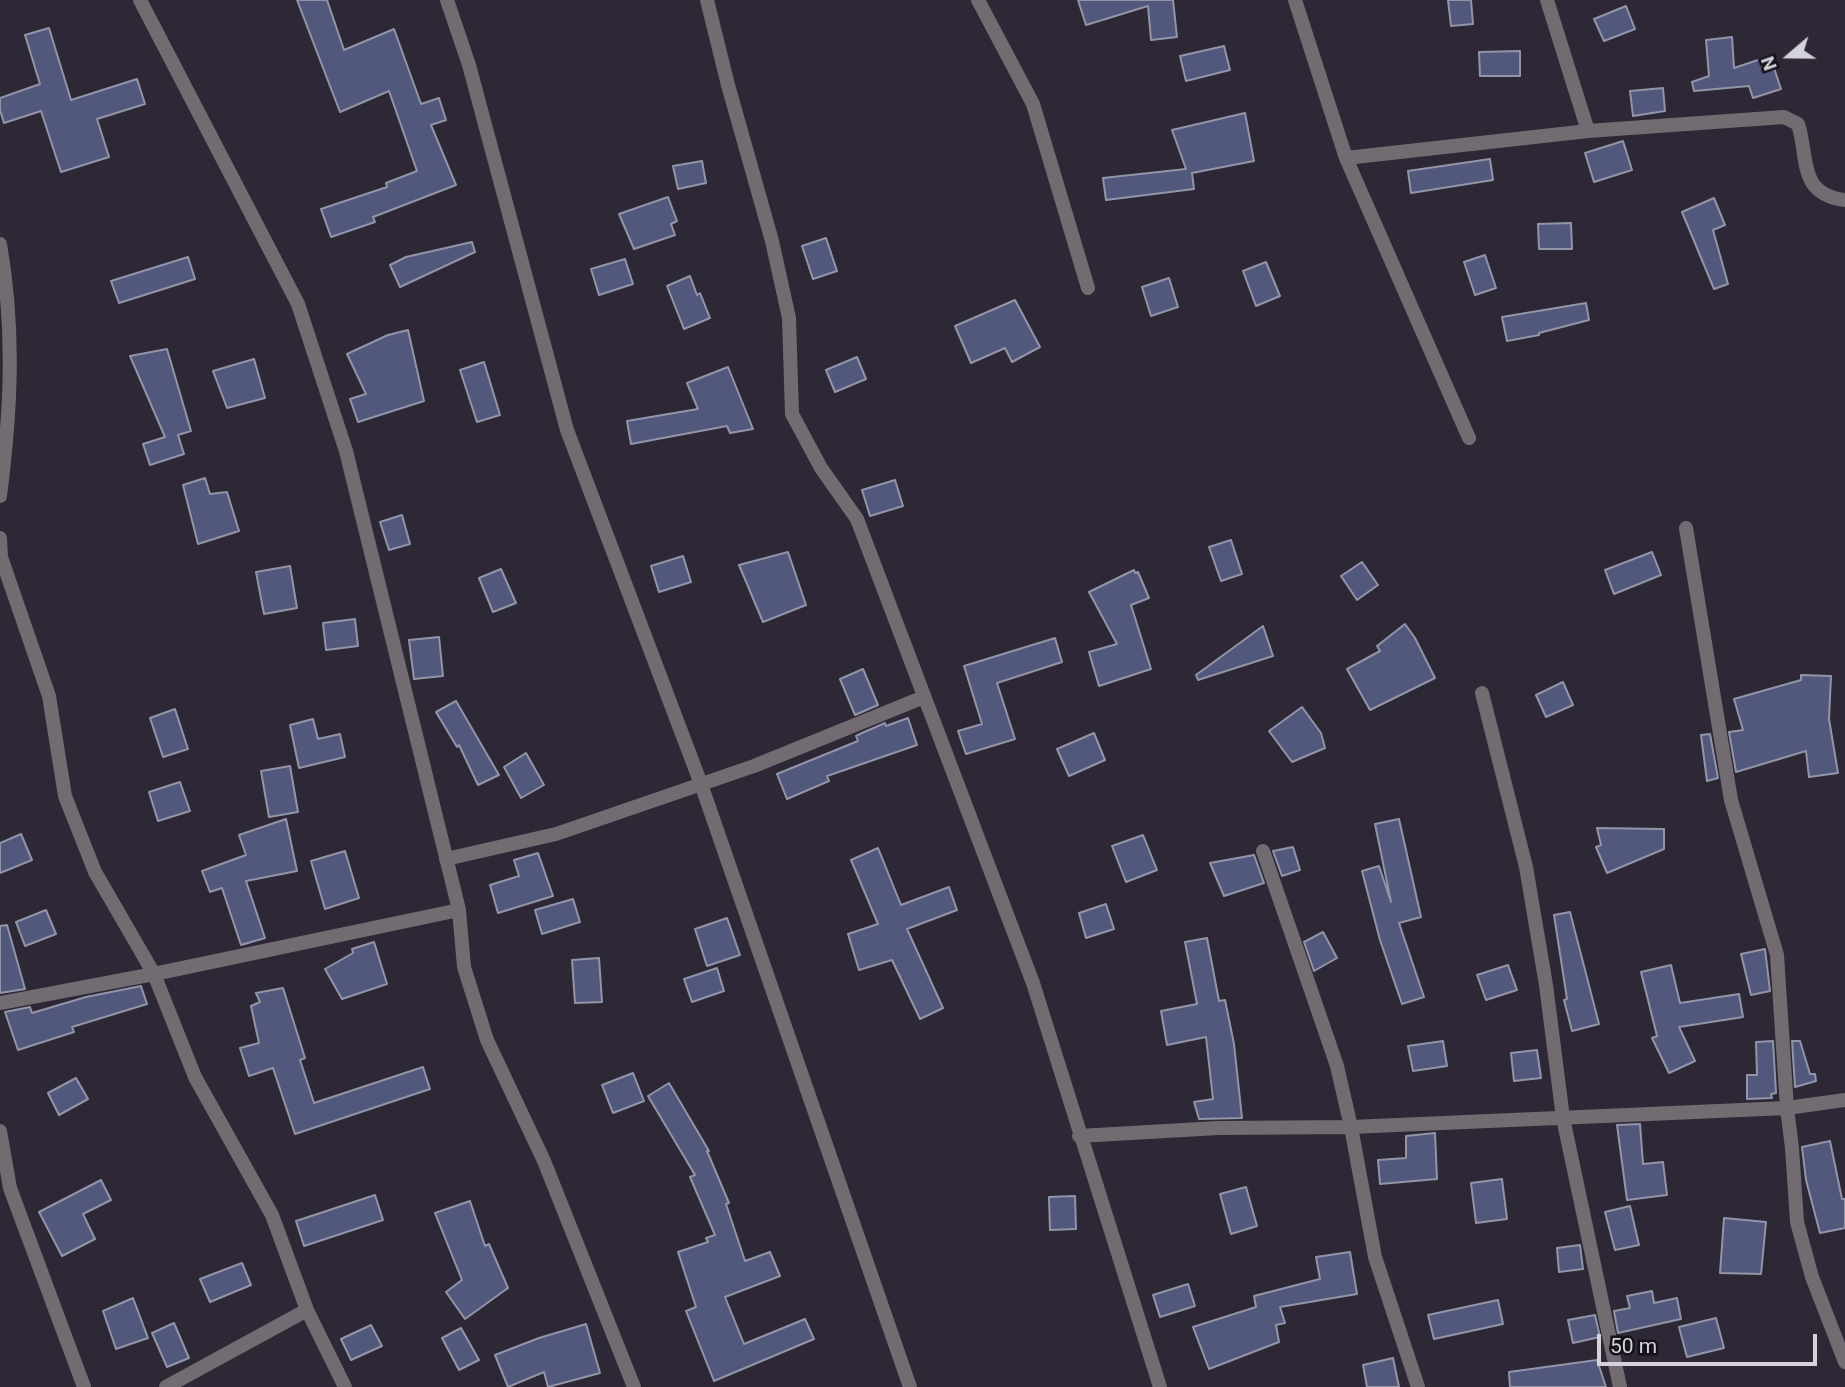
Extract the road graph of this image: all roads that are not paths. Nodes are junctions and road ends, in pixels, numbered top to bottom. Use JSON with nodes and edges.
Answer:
{"nodes":[{"id":1,"x":140,"y":0,"type":"edge"},
{"id":2,"x":447,"y":0,"type":"edge"},
{"id":3,"x":707,"y":0,"type":"edge"},
{"id":4,"x":978,"y":0,"type":"edge"},
{"id":5,"x":1295,"y":0,"type":"edge"},
{"id":6,"x":1547,"y":0,"type":"edge"},
{"id":7,"x":1588,"y":131,"type":"junction"},
{"id":8,"x":1346,"y":158,"type":"junction"},
{"id":9,"x":1845,"y":200,"type":"edge"},
{"id":10,"x":0,"y":244,"type":"edge"},
{"id":11,"x":1088,"y":288,"type":"dead end"},
{"id":12,"x":1469,"y":438,"type":"dead end"},
{"id":13,"x":0,"y":496,"type":"edge"},
{"id":14,"x":1686,"y":528,"type":"dead end"},
{"id":15,"x":0,"y":538,"type":"edge"},
{"id":16,"x":1482,"y":693,"type":"dead end"},
{"id":17,"x":924,"y":697,"type":"junction"},
{"id":18,"x":701,"y":784,"type":"junction"},
{"id":19,"x":1263,"y":850,"type":"dead end"},
{"id":20,"x":446,"y":859,"type":"junction"},
{"id":21,"x":459,"y":910,"type":"junction"},
{"id":22,"x":154,"y":974,"type":"junction"},
{"id":23,"x":0,"y":1003,"type":"edge"},
{"id":24,"x":1845,"y":1100,"type":"edge"},
{"id":25,"x":1787,"y":1108,"type":"junction"},
{"id":26,"x":1563,"y":1118,"type":"junction"},
{"id":27,"x":1351,"y":1127,"type":"junction"},
{"id":28,"x":0,"y":1131,"type":"edge"},
{"id":29,"x":1079,"y":1136,"type":"junction"},
{"id":30,"x":307,"y":1310,"type":"junction"},
{"id":31,"x":1845,"y":1362,"type":"edge"},
{"id":32,"x":84,"y":1387,"type":"edge"},
{"id":33,"x":166,"y":1387,"type":"edge"},
{"id":34,"x":345,"y":1387,"type":"edge"},
{"id":35,"x":634,"y":1387,"type":"edge"},
{"id":36,"x":910,"y":1387,"type":"edge"},
{"id":37,"x":1160,"y":1387,"type":"edge"},
{"id":38,"x":1418,"y":1387,"type":"edge"},
{"id":39,"x":1620,"y":1387,"type":"edge"}],
"edges":[{"from":1,"to":20,"type":"street"},
{"from":2,"to":18,"type":"street"},
{"from":3,"to":17,"type":"street"},
{"from":4,"to":11,"type":"street"},
{"from":5,"to":8,"type":"street"},
{"from":6,"to":7,"type":"street"},
{"from":7,"to":8,"type":"street"},
{"from":7,"to":9,"type":"street"},
{"from":8,"to":12,"type":"street"},
{"from":10,"to":13,"type":"street"},
{"from":14,"to":25,"type":"street"},
{"from":15,"to":22,"type":"street"},
{"from":16,"to":26,"type":"street"},
{"from":17,"to":18,"type":"street"},
{"from":17,"to":29,"type":"street"},
{"from":18,"to":20,"type":"street"},
{"from":18,"to":36,"type":"street"},
{"from":19,"to":27,"type":"street"},
{"from":20,"to":21,"type":"street"},
{"from":21,"to":22,"type":"street"},
{"from":21,"to":35,"type":"street"},
{"from":22,"to":23,"type":"street"},
{"from":22,"to":30,"type":"street"},
{"from":24,"to":25,"type":"street"},
{"from":25,"to":26,"type":"street"},
{"from":25,"to":31,"type":"street"},
{"from":26,"to":27,"type":"street"},
{"from":26,"to":39,"type":"street"},
{"from":27,"to":29,"type":"street"},
{"from":27,"to":38,"type":"street"},
{"from":28,"to":32,"type":"street"},
{"from":29,"to":37,"type":"street"},
{"from":30,"to":33,"type":"street"},
{"from":30,"to":34,"type":"street"}]}
